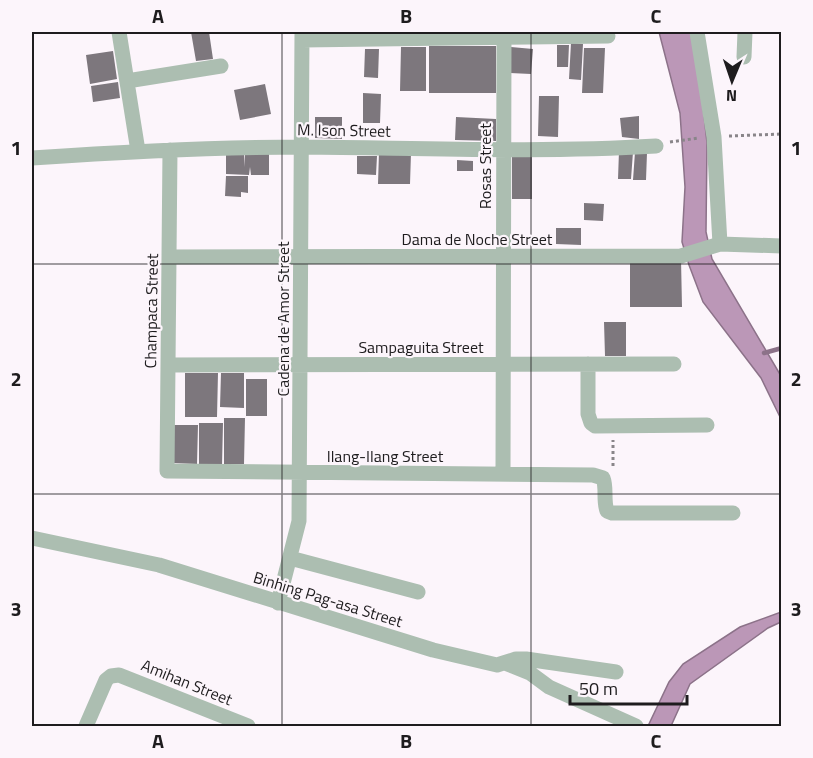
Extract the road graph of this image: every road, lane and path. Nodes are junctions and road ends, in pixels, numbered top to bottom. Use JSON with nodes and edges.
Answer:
{"nodes":[{"id":1,"x":119,"y":32,"type":"edge"},
{"id":2,"x":698,"y":32,"type":"edge"},
{"id":3,"x":745,"y":32,"type":"edge"},
{"id":4,"x":302,"y":36,"type":"edge"},
{"id":5,"x":608,"y":36,"type":"dead end"},
{"id":6,"x":504,"y":39,"type":"junction"},
{"id":7,"x":744,"y":57,"type":"dead end"},
{"id":8,"x":221,"y":66,"type":"dead end"},
{"id":9,"x":127,"y":81,"type":"junction"},
{"id":10,"x":782,"y":135,"type":"edge"},
{"id":11,"x":710,"y":137,"type":"junction"},
{"id":12,"x":680,"y":140,"type":"dead end"},
{"id":13,"x":656,"y":146,"type":"dead end"},
{"id":14,"x":302,"y":147,"type":"junction"},
{"id":15,"x":170,"y":150,"type":"junction"},
{"id":16,"x":502,"y":150,"type":"junction"},
{"id":17,"x":138,"y":151,"type":"junction"},
{"id":18,"x":32,"y":158,"type":"edge"},
{"id":19,"x":717,"y":245,"type":"junction"},
{"id":20,"x":782,"y":246,"type":"edge"},
{"id":21,"x":301,"y":256,"type":"junction"},
{"id":22,"x":170,"y":257,"type":"junction"},
{"id":23,"x":503,"y":257,"type":"junction"},
{"id":24,"x":588,"y":364,"type":"junction"},
{"id":25,"x":674,"y":364,"type":"dead end"},
{"id":26,"x":169,"y":365,"type":"junction"},
{"id":27,"x":301,"y":365,"type":"junction"},
{"id":28,"x":503,"y":365,"type":"junction"},
{"id":29,"x":707,"y":425,"type":"dead end"},
{"id":30,"x":614,"y":426,"type":"junction"},
{"id":31,"x":167,"y":471,"type":"joint"},
{"id":32,"x":299,"y":474,"type":"junction"},
{"id":33,"x":503,"y":474,"type":"junction"},
{"id":34,"x":603,"y":478,"type":"junction"},
{"id":35,"x":733,"y":513,"type":"dead end"},
{"id":36,"x":32,"y":538,"type":"edge"},
{"id":37,"x":290,"y":558,"type":"junction"},
{"id":38,"x":418,"y":592,"type":"dead end"},
{"id":39,"x":278,"y":603,"type":"junction"},
{"id":40,"x":505,"y":663,"type":"junction"},
{"id":41,"x":616,"y":672,"type":"dead end"},
{"id":42,"x":86,"y":726,"type":"edge"},
{"id":43,"x":248,"y":726,"type":"edge"},
{"id":44,"x":636,"y":726,"type":"edge"}],
"edges":[{"from":1,"to":9,"type":"street"},
{"from":2,"to":11,"type":"street"},
{"from":3,"to":7,"type":"street"},
{"from":4,"to":6,"type":"street"},
{"from":4,"to":14,"type":"street","name":"Cadena de Amor Street"},
{"from":5,"to":6,"type":"street"},
{"from":6,"to":16,"type":"street","name":"Rosas Street"},
{"from":8,"to":9,"type":"street"},
{"from":9,"to":17,"type":"street"},
{"from":10,"to":11,"type":"path"},
{"from":11,"to":12,"type":"path"},
{"from":11,"to":19,"type":"street"},
{"from":13,"to":16,"type":"street","name":"M. Ison Street"},
{"from":14,"to":15,"type":"street","name":"M. Ison Street"},
{"from":14,"to":16,"type":"street","name":"M. Ison Street"},
{"from":14,"to":21,"type":"street","name":"Cadena de Amor Street"},
{"from":15,"to":17,"type":"street","name":"M. Ison Street"},
{"from":15,"to":22,"type":"street","name":"Champaca Street"},
{"from":16,"to":23,"type":"street","name":"Rosas Street"},
{"from":17,"to":18,"type":"street","name":"M. Ison Street"},
{"from":19,"to":20,"type":"street","name":"Dama de Noche Street"},
{"from":19,"to":23,"type":"street","name":"Dama de Noche Street"},
{"from":21,"to":22,"type":"street","name":"Dama de Noche Street"},
{"from":21,"to":23,"type":"street","name":"Dama de Noche Street"},
{"from":21,"to":27,"type":"street","name":"Cadena de Amor Street"},
{"from":22,"to":26,"type":"street","name":"Champaca Street"},
{"from":23,"to":28,"type":"street","name":"Rosas Street"},
{"from":24,"to":25,"type":"street","name":"Sampaguita Street"},
{"from":24,"to":28,"type":"street","name":"Sampaguita Street"},
{"from":24,"to":30,"type":"street"},
{"from":26,"to":27,"type":"street","name":"Sampaguita Street"},
{"from":26,"to":31,"type":"street","name":"Champaca Street"},
{"from":27,"to":28,"type":"street","name":"Sampaguita Street"},
{"from":27,"to":32,"type":"street","name":"Cadena de Amor Street"},
{"from":28,"to":33,"type":"street","name":"Rosas Street"},
{"from":29,"to":30,"type":"street"},
{"from":30,"to":34,"type":"path"},
{"from":31,"to":32,"type":"street","name":"Ilang-Ilang Street"},
{"from":32,"to":33,"type":"street","name":"Ilang-Ilang Street"},
{"from":32,"to":37,"type":"street","name":"Cadena de Amor Street"},
{"from":33,"to":34,"type":"street","name":"Ilang-Ilang Street"},
{"from":34,"to":35,"type":"street"},
{"from":36,"to":39,"type":"street","name":"Binhing Pag-asa Street"},
{"from":37,"to":38,"type":"street"},
{"from":37,"to":39,"type":"street","name":"Cadena de Amor Street"},
{"from":39,"to":40,"type":"street","name":"Binhing Pag-asa Street"},
{"from":40,"to":41,"type":"street","name":"Binhing Pag-asa Street"},
{"from":40,"to":44,"type":"street"},
{"from":42,"to":43,"type":"street","name":"Amihan Street"}]}
